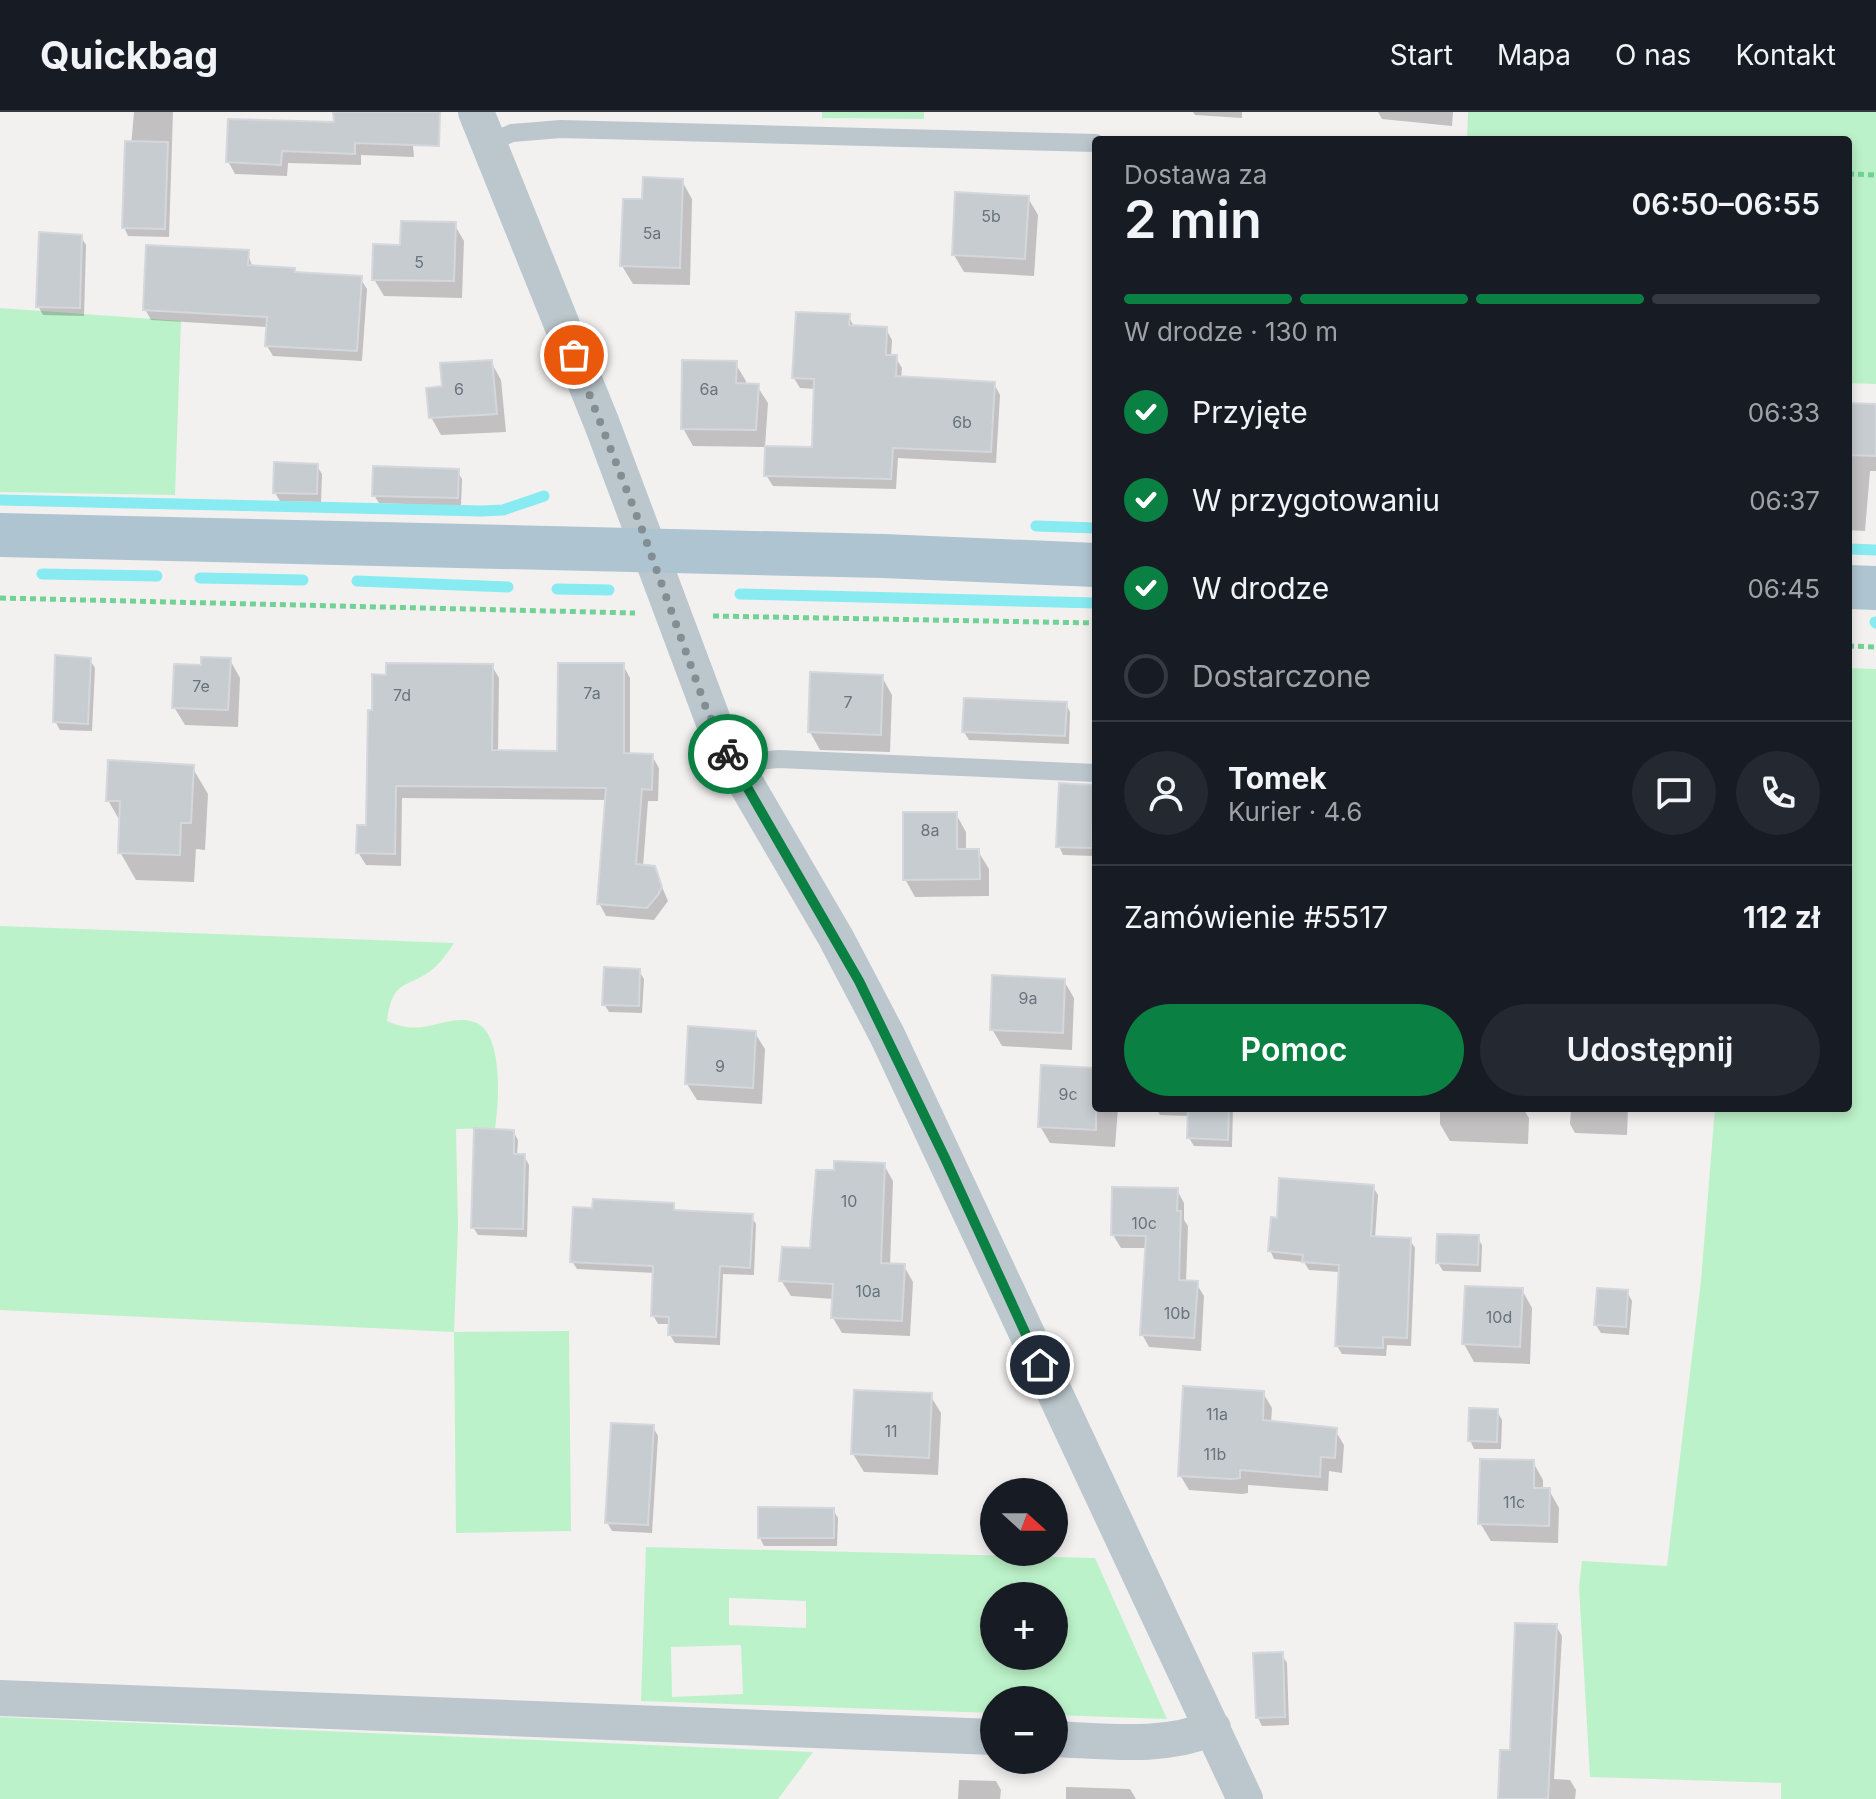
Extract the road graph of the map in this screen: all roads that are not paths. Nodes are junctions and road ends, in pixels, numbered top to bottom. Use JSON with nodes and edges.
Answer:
{"nodes":[{"id":1,"x":482,"y":128,"type":"edge"},
{"id":2,"x":1092,"y":143,"type":"edge"},
{"id":3,"x":0,"y":535,"type":"edge"},
{"id":4,"x":650,"y":552,"type":"junction"},
{"id":5,"x":1092,"y":565,"type":"edge"},
{"id":6,"x":1852,"y":587,"type":"edge"},
{"id":7,"x":1876,"y":588,"type":"edge"},
{"id":8,"x":732,"y":763,"type":"junction"},
{"id":9,"x":1092,"y":773,"type":"edge"},
{"id":10,"x":0,"y":1698,"type":"edge"},
{"id":11,"x":1213,"y":1728,"type":"junction"},
{"id":12,"x":980,"y":1736,"type":"edge"},
{"id":13,"x":1068,"y":1739,"type":"edge"},
{"id":14,"x":1245,"y":1799,"type":"edge"}],
"edges":[{"from":1,"to":2,"type":"lane"},
{"from":1,"to":4,"type":"street"},
{"from":3,"to":4,"type":"main road"},
{"from":4,"to":5,"type":"main road"},
{"from":4,"to":8,"type":"street"},
{"from":6,"to":7,"type":"main road"},
{"from":8,"to":9,"type":"lane"},
{"from":8,"to":11,"type":"street"},
{"from":10,"to":12,"type":"street"},
{"from":11,"to":13,"type":"street"},
{"from":11,"to":14,"type":"street"}]}
